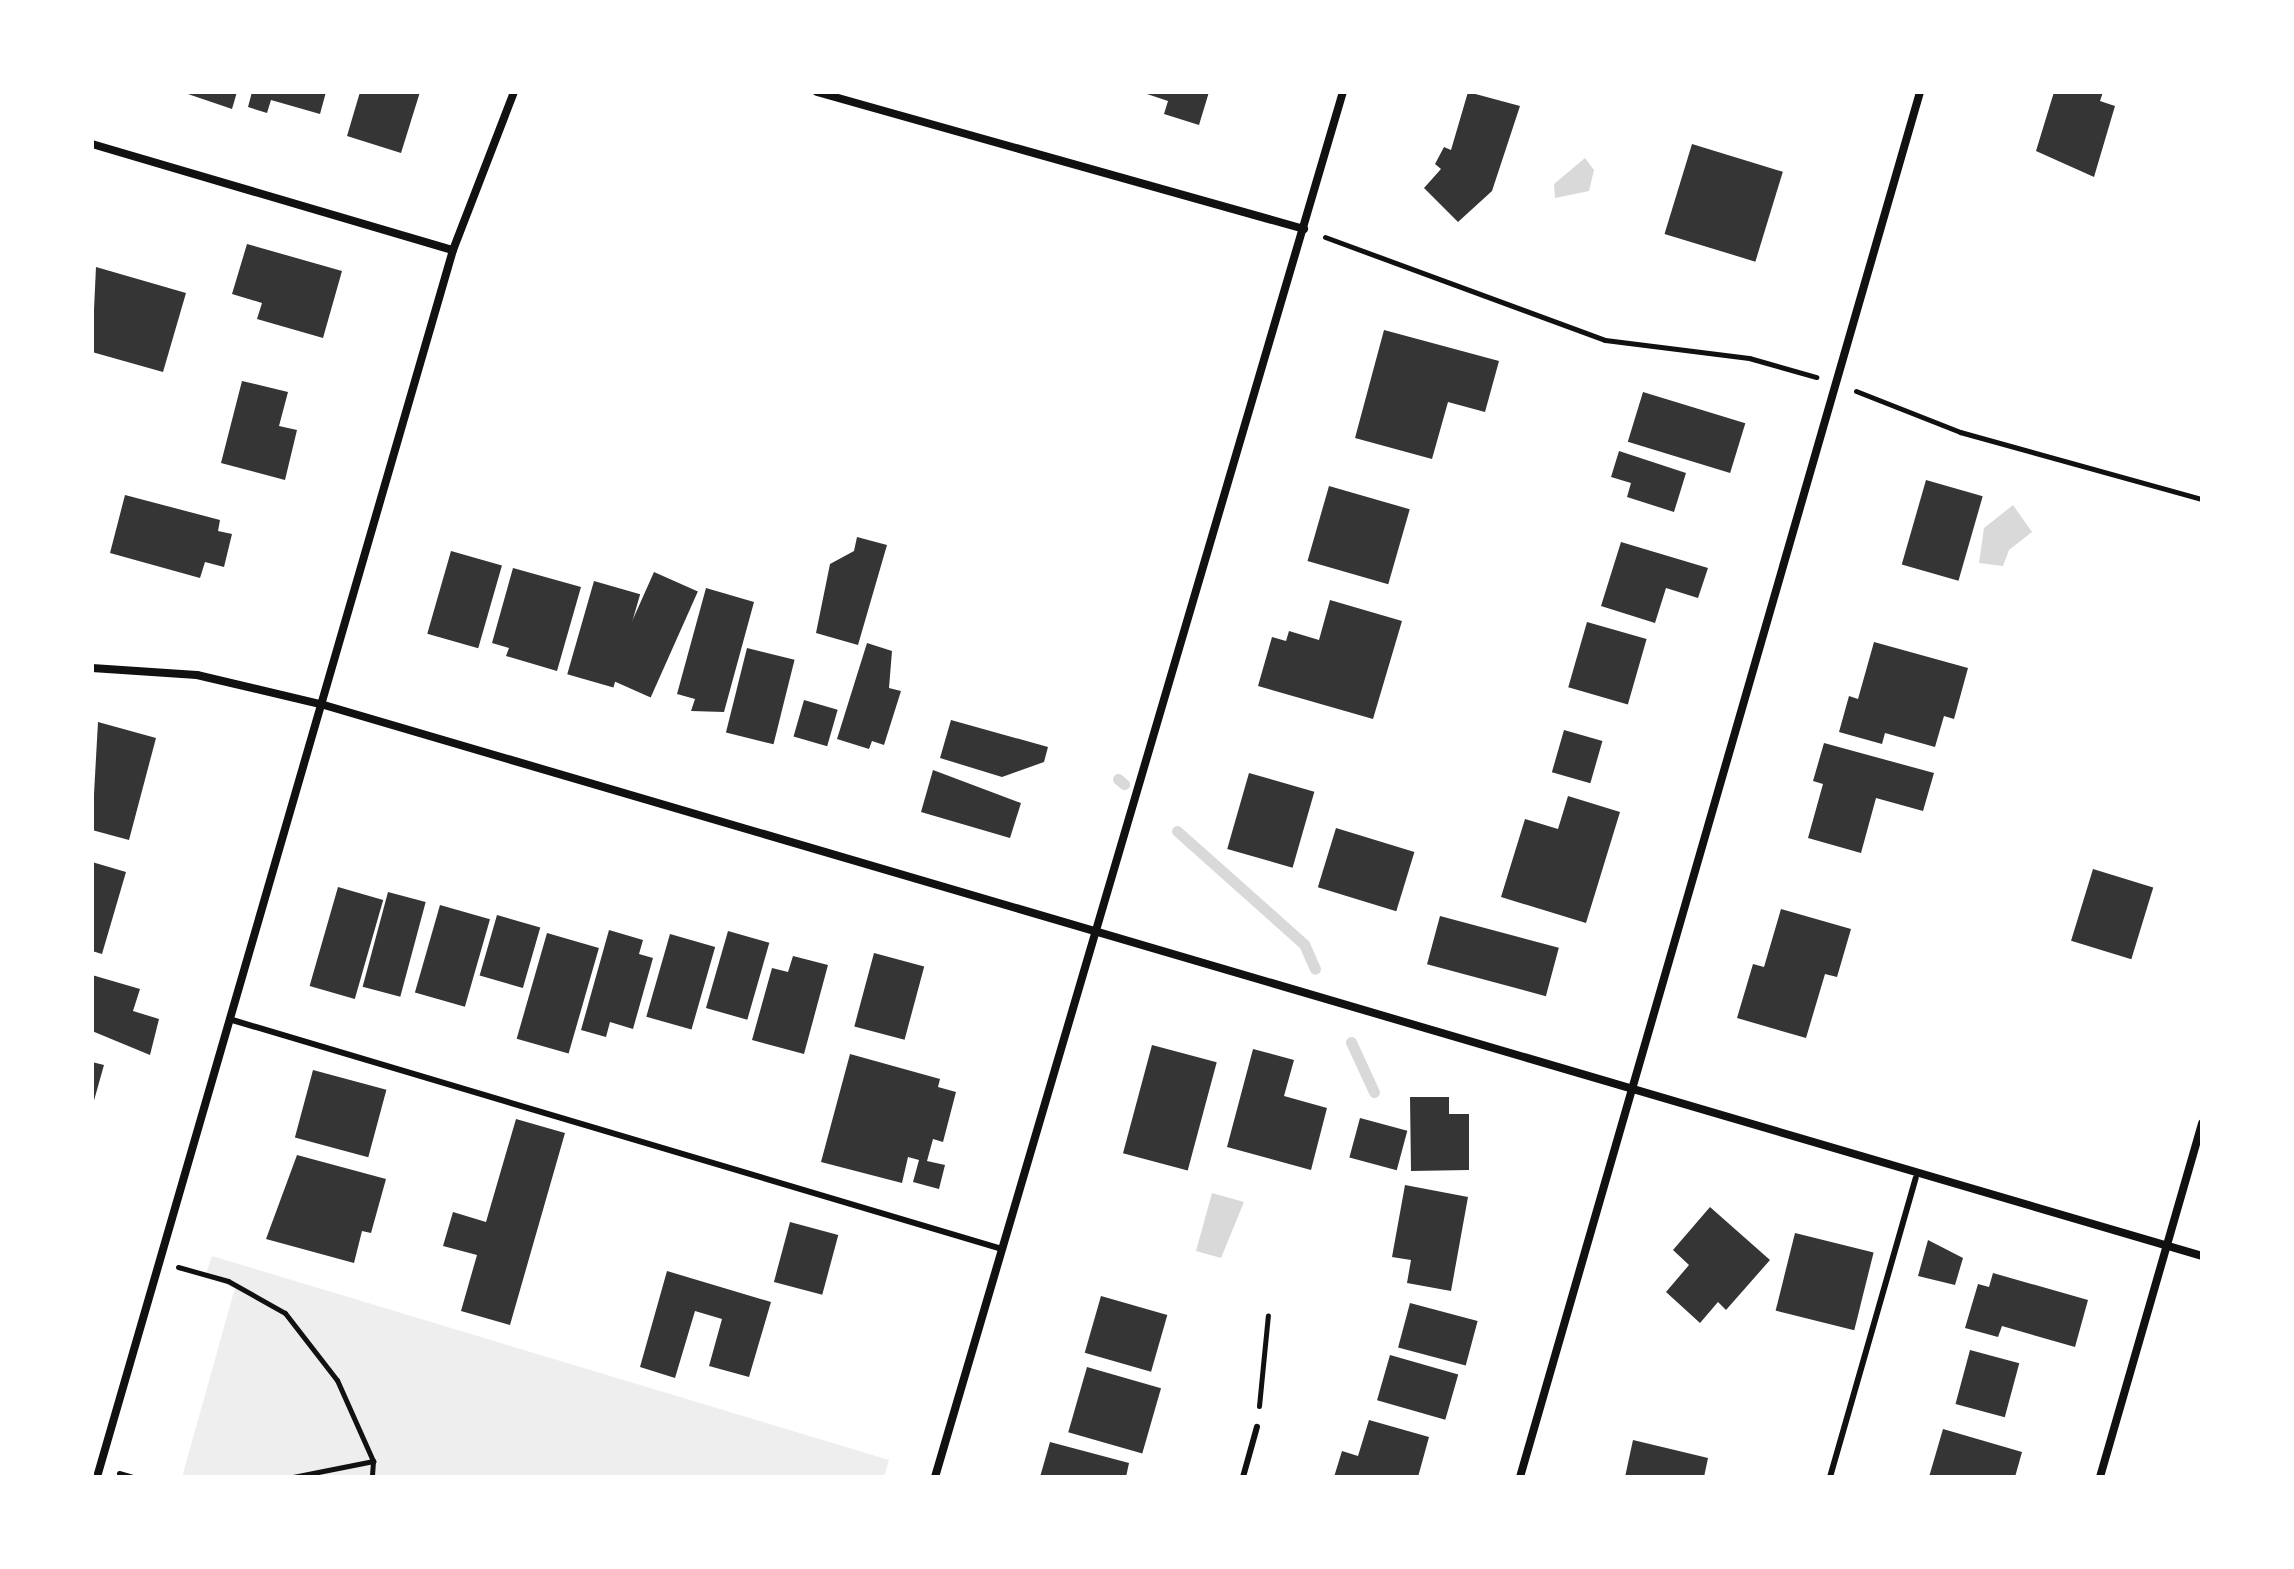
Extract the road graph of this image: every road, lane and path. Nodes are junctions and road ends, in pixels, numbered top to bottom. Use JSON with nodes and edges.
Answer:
{"nodes":[{"id":1,"x":514,"y":92,"type":"edge"},
{"id":2,"x":817,"y":92,"type":"edge"},
{"id":3,"x":1343,"y":92,"type":"edge"},
{"id":4,"x":1920,"y":92,"type":"edge"},
{"id":5,"x":92,"y":144,"type":"edge"},
{"id":6,"x":1304,"y":229,"type":"junction"},
{"id":7,"x":453,"y":250,"type":"junction"},
{"id":8,"x":1836,"y":383,"type":"junction"},
{"id":9,"x":2202,"y":499,"type":"edge"},
{"id":10,"x":92,"y":668,"type":"edge"},
{"id":11,"x":324,"y":705,"type":"junction"},
{"id":12,"x":1097,"y":930,"type":"junction"},
{"id":13,"x":229,"y":1019,"type":"junction"},
{"id":14,"x":1632,"y":1089,"type":"junction"},
{"id":15,"x":2202,"y":1123,"type":"edge"},
{"id":16,"x":1916,"y":1178,"type":"junction"},
{"id":17,"x":2166,"y":1246,"type":"junction"},
{"id":18,"x":1002,"y":1249,"type":"junction"},
{"id":19,"x":2202,"y":1256,"type":"edge"},
{"id":20,"x":162,"y":1262,"type":"junction"},
{"id":21,"x":1268,"y":1315,"type":"dead end"},
{"id":22,"x":1257,"y":1427,"type":"joint"},
{"id":23,"x":373,"y":1461,"type":"junction"},
{"id":24,"x":306,"y":1475,"type":"edge"},
{"id":25,"x":97,"y":1477,"type":"edge"},
{"id":26,"x":293,"y":1477,"type":"edge"},
{"id":27,"x":372,"y":1477,"type":"edge"},
{"id":28,"x":935,"y":1477,"type":"edge"},
{"id":29,"x":1243,"y":1477,"type":"edge"},
{"id":30,"x":1520,"y":1477,"type":"edge"},
{"id":31,"x":1830,"y":1477,"type":"edge"},
{"id":32,"x":2100,"y":1477,"type":"edge"}],
"edges":[{"from":1,"to":7,"type":"street"},
{"from":2,"to":6,"type":"street"},
{"from":3,"to":6,"type":"street"},
{"from":4,"to":8,"type":"street"},
{"from":5,"to":7,"type":"street"},
{"from":6,"to":8,"type":"path"},
{"from":6,"to":12,"type":"street"},
{"from":7,"to":11,"type":"street"},
{"from":8,"to":9,"type":"path"},
{"from":8,"to":14,"type":"street"},
{"from":10,"to":11,"type":"street"},
{"from":11,"to":12,"type":"street"},
{"from":11,"to":13,"type":"street"},
{"from":12,"to":14,"type":"street"},
{"from":12,"to":18,"type":"street"},
{"from":13,"to":18,"type":"lane"},
{"from":13,"to":20,"type":"street"},
{"from":14,"to":16,"type":"street"},
{"from":14,"to":30,"type":"street"},
{"from":15,"to":17,"type":"street"},
{"from":16,"to":17,"type":"street"},
{"from":16,"to":31,"type":"lane"},
{"from":17,"to":19,"type":"street"},
{"from":17,"to":32,"type":"street"},
{"from":18,"to":28,"type":"street"},
{"from":20,"to":23,"type":"path"},
{"from":20,"to":25,"type":"street"},
{"from":21,"to":22,"type":"path"},
{"from":22,"to":29,"type":"lane"},
{"from":23,"to":24,"type":"path"},
{"from":23,"to":27,"type":"path"},
{"from":24,"to":26,"type":"path"}]}
